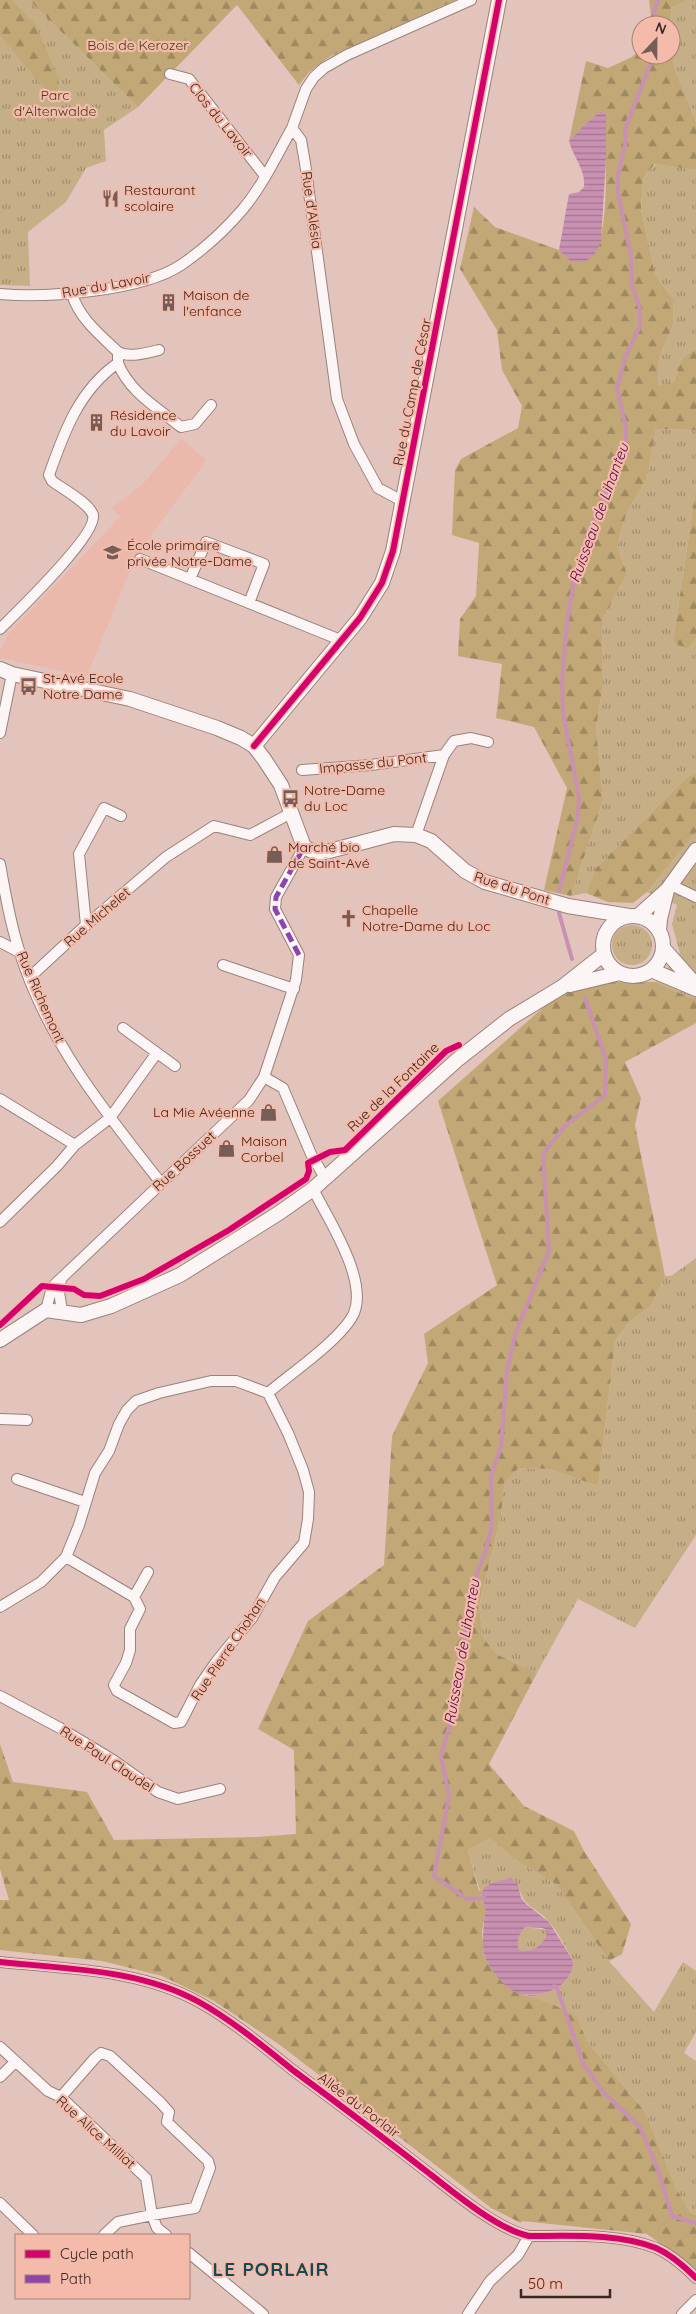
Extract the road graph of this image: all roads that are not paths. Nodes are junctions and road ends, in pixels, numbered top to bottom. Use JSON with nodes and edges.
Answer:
{"nodes":[{"id":1,"x":471,"y":0,"type":"edge"},
{"id":2,"x":499,"y":0,"type":"edge"},
{"id":3,"x":170,"y":74,"type":"dead end"},
{"id":4,"x":292,"y":128,"type":"junction"},
{"id":5,"x":265,"y":176,"type":"junction"},
{"id":6,"x":0,"y":294,"type":"edge"},
{"id":7,"x":72,"y":294,"type":"junction"},
{"id":8,"x":158,"y":350,"type":"dead end"},
{"id":9,"x":118,"y":352,"type":"junction"},
{"id":10,"x":118,"y":363,"type":"junction"},
{"id":11,"x":211,"y":405,"type":"dead end"},
{"id":12,"x":404,"y":502,"type":"junction"},
{"id":13,"x":140,"y":559,"type":"dead end"},
{"id":14,"x":190,"y":579,"type":"junction"},
{"id":15,"x":249,"y":603,"type":"junction"},
{"id":16,"x":0,"y":629,"type":"edge"},
{"id":17,"x":343,"y":641,"type":"junction"},
{"id":18,"x":6,"y":672,"type":"edge"},
{"id":19,"x":0,"y":733,"type":"edge"},
{"id":20,"x":488,"y":742,"type":"dead end"},
{"id":21,"x":254,"y":746,"type":"junction"},
{"id":22,"x":444,"y":755,"type":"junction"},
{"id":23,"x":302,"y":770,"type":"dead end"},
{"id":24,"x":291,"y":814,"type":"junction"},
{"id":25,"x":121,"y":816,"type":"dead end"},
{"id":26,"x":416,"y":834,"type":"junction"},
{"id":27,"x":304,"y":847,"type":"junction"},
{"id":28,"x":696,"y":850,"type":"edge"},
{"id":29,"x":0,"y":864,"type":"edge"},
{"id":30,"x":669,"y":887,"type":"junction"},
{"id":31,"x":696,"y":897,"type":"edge"},
{"id":32,"x":587,"y":910,"type":"junction"},
{"id":33,"x":633,"y":916,"type":"junction"},
{"id":34,"x":86,"y":925,"type":"junction"},
{"id":35,"x":607,"y":931,"type":"junction"},
{"id":36,"x":659,"y":931,"type":"junction"},
{"id":37,"x":0,"y":942,"type":"edge"},
{"id":38,"x":663,"y":948,"type":"junction"},
{"id":39,"x":19,"y":952,"type":"junction"},
{"id":40,"x":604,"y":954,"type":"junction"},
{"id":41,"x":223,"y":965,"type":"dead end"},
{"id":42,"x":651,"y":970,"type":"junction"},
{"id":43,"x":620,"y":973,"type":"junction"},
{"id":44,"x":29,"y":978,"type":"junction"},
{"id":45,"x":696,"y":985,"type":"edge"},
{"id":46,"x":562,"y":987,"type":"junction"},
{"id":47,"x":294,"y":989,"type":"junction"},
{"id":48,"x":696,"y":989,"type":"edge"},
{"id":49,"x":123,"y":1028,"type":"dead end"},
{"id":50,"x":156,"y":1054,"type":"junction"},
{"id":51,"x":175,"y":1066,"type":"dead end"},
{"id":52,"x":264,"y":1077,"type":"junction"},
{"id":53,"x":0,"y":1099,"type":"edge"},
{"id":54,"x":110,"y":1118,"type":"junction"},
{"id":55,"x":75,"y":1145,"type":"junction"},
{"id":56,"x":325,"y":1178,"type":"junction"},
{"id":57,"x":161,"y":1183,"type":"junction"},
{"id":58,"x":313,"y":1189,"type":"junction"},
{"id":59,"x":0,"y":1222,"type":"edge"},
{"id":60,"x":61,"y":1278,"type":"junction"},
{"id":61,"x":46,"y":1310,"type":"junction"},
{"id":62,"x":62,"y":1312,"type":"junction"},
{"id":63,"x":0,"y":1340,"type":"edge"},
{"id":64,"x":268,"y":1393,"type":"junction"},
{"id":65,"x":0,"y":1420,"type":"edge"},
{"id":66,"x":28,"y":1420,"type":"dead end"},
{"id":67,"x":16,"y":1479,"type":"dead end"},
{"id":68,"x":85,"y":1502,"type":"junction"},
{"id":69,"x":66,"y":1557,"type":"junction"},
{"id":70,"x":148,"y":1572,"type":"dead end"},
{"id":71,"x":134,"y":1597,"type":"junction"},
{"id":72,"x":0,"y":1607,"type":"edge"},
{"id":73,"x":0,"y":1696,"type":"edge"},
{"id":74,"x":220,"y":1789,"type":"dead end"},
{"id":75,"x":0,"y":1962,"type":"edge"},
{"id":76,"x":0,"y":2047,"type":"edge"},
{"id":77,"x":15,"y":2062,"type":"junction"},
{"id":78,"x":0,"y":2077,"type":"edge"},
{"id":79,"x":61,"y":2097,"type":"junction"},
{"id":80,"x":0,"y":2202,"type":"edge"},
{"id":81,"x":152,"y":2214,"type":"junction"},
{"id":82,"x":32,"y":2234,"type":"edge"},
{"id":83,"x":105,"y":2234,"type":"edge"},
{"id":84,"x":165,"y":2234,"type":"edge"},
{"id":85,"x":529,"y":2236,"type":"junction"},
{"id":86,"x":190,"y":2254,"type":"edge"},
{"id":87,"x":696,"y":2278,"type":"edge"},
{"id":88,"x":696,"y":2300,"type":"edge"},
{"id":89,"x":263,"y":2314,"type":"edge"},
{"id":90,"x":468,"y":2314,"type":"edge"},
{"id":91,"x":682,"y":2314,"type":"edge"}],
"edges":[{"from":1,"to":4,"type":"street"},
{"from":2,"to":12,"type":"main road","name":"Rue du Camp de César"},
{"from":3,"to":5,"type":"street","name":"Clos du Lavoir"},
{"from":4,"to":5,"type":"street","name":"Rue du Lavoir"},
{"from":4,"to":12,"type":"street","name":"Rue d'Alésia"},
{"from":5,"to":7,"type":"street","name":"Rue du Lavoir"},
{"from":6,"to":7,"type":"street","name":"Rue du Lavoir"},
{"from":7,"to":9,"type":"street"},
{"from":8,"to":9,"type":"street"},
{"from":9,"to":10,"type":"street"},
{"from":10,"to":11,"type":"street"},
{"from":10,"to":16,"type":"street"},
{"from":12,"to":17,"type":"main road","name":"Rue du Camp de César"},
{"from":13,"to":14,"type":"street"},
{"from":14,"to":15,"type":"street"},
{"from":14,"to":15,"type":"street"},
{"from":15,"to":17,"type":"street"},
{"from":17,"to":21,"type":"main road","name":"Rue du Camp de César"},
{"from":18,"to":19,"type":"street"},
{"from":18,"to":21,"type":"main road"},
{"from":20,"to":22,"type":"street","name":"Impasse du Pont"},
{"from":21,"to":24,"type":"main road"},
{"from":22,"to":23,"type":"street","name":"Impasse du Pont"},
{"from":22,"to":26,"type":"street","name":"Impasse du Pont"},
{"from":24,"to":27,"type":"main road"},
{"from":24,"to":34,"type":"street","name":"Rue Michelet"},
{"from":25,"to":34,"type":"street"},
{"from":26,"to":27,"type":"main road"},
{"from":26,"to":32,"type":"main road","name":"Rue du Pont"},
{"from":27,"to":47,"type":"street","name":"Rue Bossuet"},
{"from":28,"to":30,"type":"main road"},
{"from":29,"to":39,"type":"street","name":"Rue Richemont"},
{"from":30,"to":31,"type":"street"},
{"from":30,"to":33,"type":"main road"},
{"from":30,"to":36,"type":"main road"},
{"from":32,"to":33,"type":"main road","name":"Rue du Pont"},
{"from":32,"to":35,"type":"main road"},
{"from":33,"to":35,"type":"main road"},
{"from":33,"to":36,"type":"main road"},
{"from":34,"to":44,"type":"street","name":"Rue Michelet"},
{"from":35,"to":40,"type":"main road"},
{"from":36,"to":38,"type":"main road"},
{"from":37,"to":39,"type":"street"},
{"from":38,"to":42,"type":"main road"},
{"from":38,"to":45,"type":"main road"},
{"from":39,"to":44,"type":"street","name":"Rue Richemont"},
{"from":40,"to":43,"type":"main road"},
{"from":40,"to":46,"type":"main road","name":"Rue de la Fontaine"},
{"from":41,"to":47,"type":"street"},
{"from":42,"to":43,"type":"main road"},
{"from":42,"to":48,"type":"main road"},
{"from":43,"to":46,"type":"main road","name":"Rue de la Fontaine"},
{"from":44,"to":54,"type":"street","name":"Rue Richemont"},
{"from":46,"to":56,"type":"main road","name":"Rue de la Fontaine"},
{"from":47,"to":52,"type":"street","name":"Rue Bossuet"},
{"from":49,"to":50,"type":"street"},
{"from":50,"to":51,"type":"street"},
{"from":50,"to":54,"type":"street"},
{"from":52,"to":56,"type":"street"},
{"from":52,"to":57,"type":"street","name":"Rue Bossuet"},
{"from":53,"to":55,"type":"street"},
{"from":54,"to":55,"type":"street"},
{"from":54,"to":57,"type":"street","name":"Rue Richemont"},
{"from":55,"to":59,"type":"street"},
{"from":56,"to":58,"type":"main road","name":"Rue de la Fontaine"},
{"from":57,"to":60,"type":"street","name":"Rue Bossuet"},
{"from":58,"to":62,"type":"main road","name":"Rue de la Fontaine"},
{"from":58,"to":64,"type":"street"},
{"from":60,"to":61,"type":"street","name":"Rue Bossuet"},
{"from":60,"to":62,"type":"street"},
{"from":61,"to":62,"type":"main road","name":"Rue de la Fontaine"},
{"from":61,"to":63,"type":"main road"},
{"from":64,"to":68,"type":"street"},
{"from":64,"to":71,"type":"street","name":"Rue Pierre Chohan"},
{"from":65,"to":66,"type":"street"},
{"from":67,"to":68,"type":"street"},
{"from":68,"to":69,"type":"street"},
{"from":69,"to":71,"type":"street"},
{"from":69,"to":72,"type":"street"},
{"from":70,"to":71,"type":"street"},
{"from":73,"to":74,"type":"street","name":"Rue Paul Claudel"},
{"from":75,"to":85,"type":"street","name":"Allée du Porlair"},
{"from":76,"to":77,"type":"street","name":"Rue Alice Milliat"},
{"from":77,"to":78,"type":"street"},
{"from":77,"to":79,"type":"street","name":"Rue Alice Milliat"},
{"from":79,"to":81,"type":"street","name":"Rue Alice Milliat"},
{"from":79,"to":81,"type":"street"},
{"from":80,"to":82,"type":"street"},
{"from":81,"to":83,"type":"street"},
{"from":81,"to":84,"type":"street"},
{"from":85,"to":87,"type":"street","name":"Allée du Porlair"},
{"from":85,"to":90,"type":"street"},
{"from":86,"to":89,"type":"street"},
{"from":88,"to":91,"type":"street"}]}
